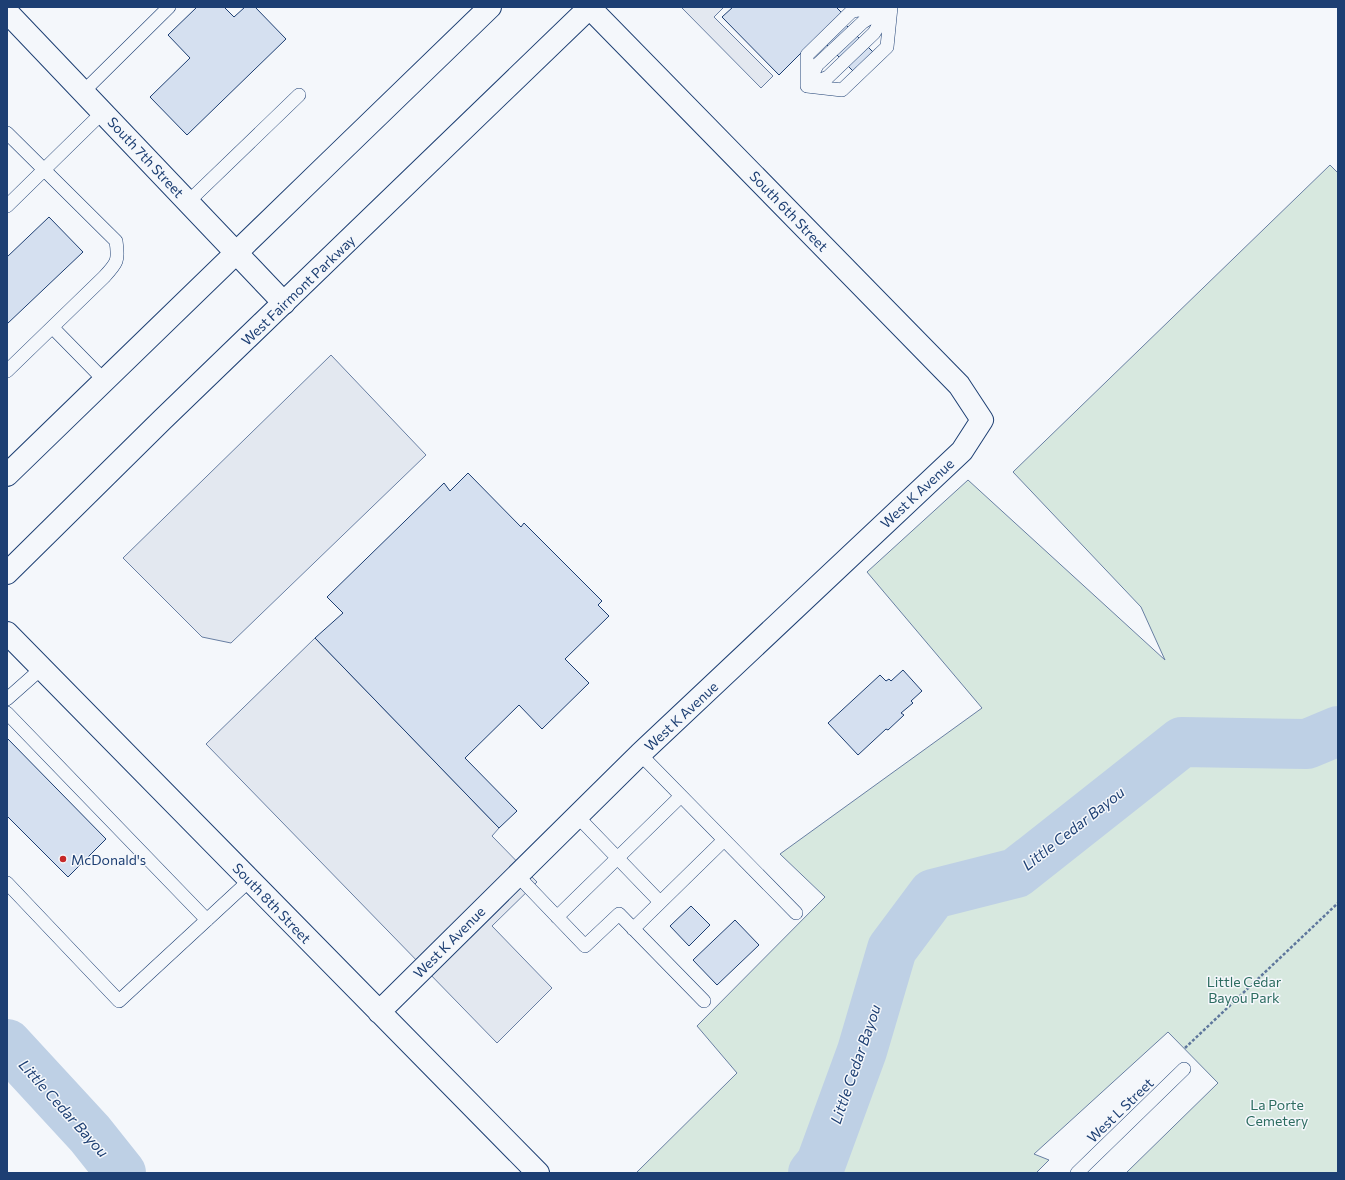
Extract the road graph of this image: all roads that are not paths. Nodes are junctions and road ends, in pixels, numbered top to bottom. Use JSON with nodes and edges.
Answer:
{"nodes":[{"id":1,"x":169,"y":7,"type":"edge"},
{"id":2,"x":490,"y":7,"type":"edge"},
{"id":3,"x":590,"y":7,"type":"edge"},
{"id":4,"x":878,"y":7,"type":"edge"},
{"id":5,"x":889,"y":7,"type":"edge"},
{"id":6,"x":7,"y":12,"type":"edge"},
{"id":7,"x":807,"y":86,"type":"junction"},
{"id":8,"x":83,"y":92,"type":"junction"},
{"id":9,"x":299,"y":95,"type":"dead end"},
{"id":10,"x":103,"y":112,"type":"junction"},
{"id":11,"x":7,"y":133,"type":"edge"},
{"id":12,"x":44,"y":170,"type":"junction"},
{"id":13,"x":188,"y":202,"type":"junction"},
{"id":14,"x":7,"y":206,"type":"edge"},
{"id":15,"x":235,"y":252,"type":"junction"},
{"id":16,"x":284,"y":303,"type":"junction"},
{"id":17,"x":52,"y":328,"type":"junction"},
{"id":18,"x":7,"y":371,"type":"edge"},
{"id":19,"x":104,"y":380,"type":"junction"},
{"id":20,"x":982,"y":420,"type":"joint"},
{"id":21,"x":7,"y":475,"type":"edge"},
{"id":22,"x":7,"y":573,"type":"edge"},
{"id":23,"x":7,"y":633,"type":"edge"},
{"id":24,"x":42,"y":668,"type":"junction"},
{"id":25,"x":7,"y":699,"type":"edge"},
{"id":26,"x":7,"y":713,"type":"edge"},
{"id":27,"x":640,"y":754,"type":"junction"},
{"id":28,"x":681,"y":796,"type":"junction"},
{"id":29,"x":577,"y":816,"type":"junction"},
{"id":30,"x":724,"y":840,"type":"junction"},
{"id":31,"x":617,"y":858,"type":"junction"},
{"id":32,"x":517,"y":875,"type":"junction"},
{"id":33,"x":250,"y":880,"type":"junction"},
{"id":34,"x":7,"y":883,"type":"edge"},
{"id":35,"x":660,"y":902,"type":"junction"},
{"id":36,"x":796,"y":913,"type":"dead end"},
{"id":37,"x":557,"y":917,"type":"junction"},
{"id":38,"x":207,"y":920,"type":"junction"},
{"id":39,"x":633,"y":929,"type":"junction"},
{"id":40,"x":704,"y":1001,"type":"dead end"},
{"id":41,"x":379,"y":1012,"type":"junction"},
{"id":42,"x":1184,"y":1069,"type":"dead end"},
{"id":43,"x":538,"y":1173,"type":"edge"},
{"id":44,"x":1077,"y":1173,"type":"edge"}],
"edges":[{"from":1,"to":8,"type":"lane"},
{"from":2,"to":15,"type":"street"},
{"from":3,"to":16,"type":"street","name":"West Fairmont Parkway"},
{"from":3,"to":20,"type":"street","name":"South 6th Street"},
{"from":4,"to":7,"type":"lane"},
{"from":5,"to":7,"type":"lane"},
{"from":5,"to":7,"type":"lane"},
{"from":6,"to":8,"type":"street","name":"South 7th Street"},
{"from":8,"to":10,"type":"street","name":"South 7th Street"},
{"from":9,"to":13,"type":"lane"},
{"from":10,"to":12,"type":"lane"},
{"from":10,"to":13,"type":"street","name":"South 7th Street"},
{"from":11,"to":12,"type":"lane"},
{"from":12,"to":14,"type":"lane"},
{"from":12,"to":17,"type":"lane"},
{"from":13,"to":15,"type":"street","name":"South 7th Street"},
{"from":15,"to":16,"type":"street","name":"South 7th Street"},
{"from":15,"to":19,"type":"street"},
{"from":16,"to":22,"type":"street","name":"West Fairmont Parkway"},
{"from":17,"to":18,"type":"lane"},
{"from":17,"to":19,"type":"lane"},
{"from":19,"to":21,"type":"street"},
{"from":20,"to":27,"type":"street","name":"West K Avenue"},
{"from":23,"to":24,"type":"street","name":"South 8th Street"},
{"from":24,"to":25,"type":"lane"},
{"from":24,"to":33,"type":"street","name":"South 8th Street"},
{"from":26,"to":38,"type":"lane"},
{"from":27,"to":28,"type":"lane"},
{"from":27,"to":29,"type":"street","name":"West K Avenue"},
{"from":28,"to":30,"type":"lane"},
{"from":28,"to":31,"type":"lane"},
{"from":29,"to":31,"type":"lane"},
{"from":29,"to":32,"type":"street","name":"West K Avenue"},
{"from":30,"to":35,"type":"lane"},
{"from":30,"to":36,"type":"lane"},
{"from":31,"to":35,"type":"lane"},
{"from":31,"to":37,"type":"lane"},
{"from":32,"to":37,"type":"lane"},
{"from":32,"to":41,"type":"street","name":"West K Avenue"},
{"from":33,"to":38,"type":"lane"},
{"from":33,"to":41,"type":"street","name":"South 8th Street"},
{"from":34,"to":38,"type":"lane"},
{"from":35,"to":39,"type":"lane"},
{"from":37,"to":39,"type":"lane"},
{"from":39,"to":40,"type":"lane"},
{"from":41,"to":43,"type":"street","name":"South 8th Street"},
{"from":42,"to":44,"type":"lane","name":"West L Street"}]}
